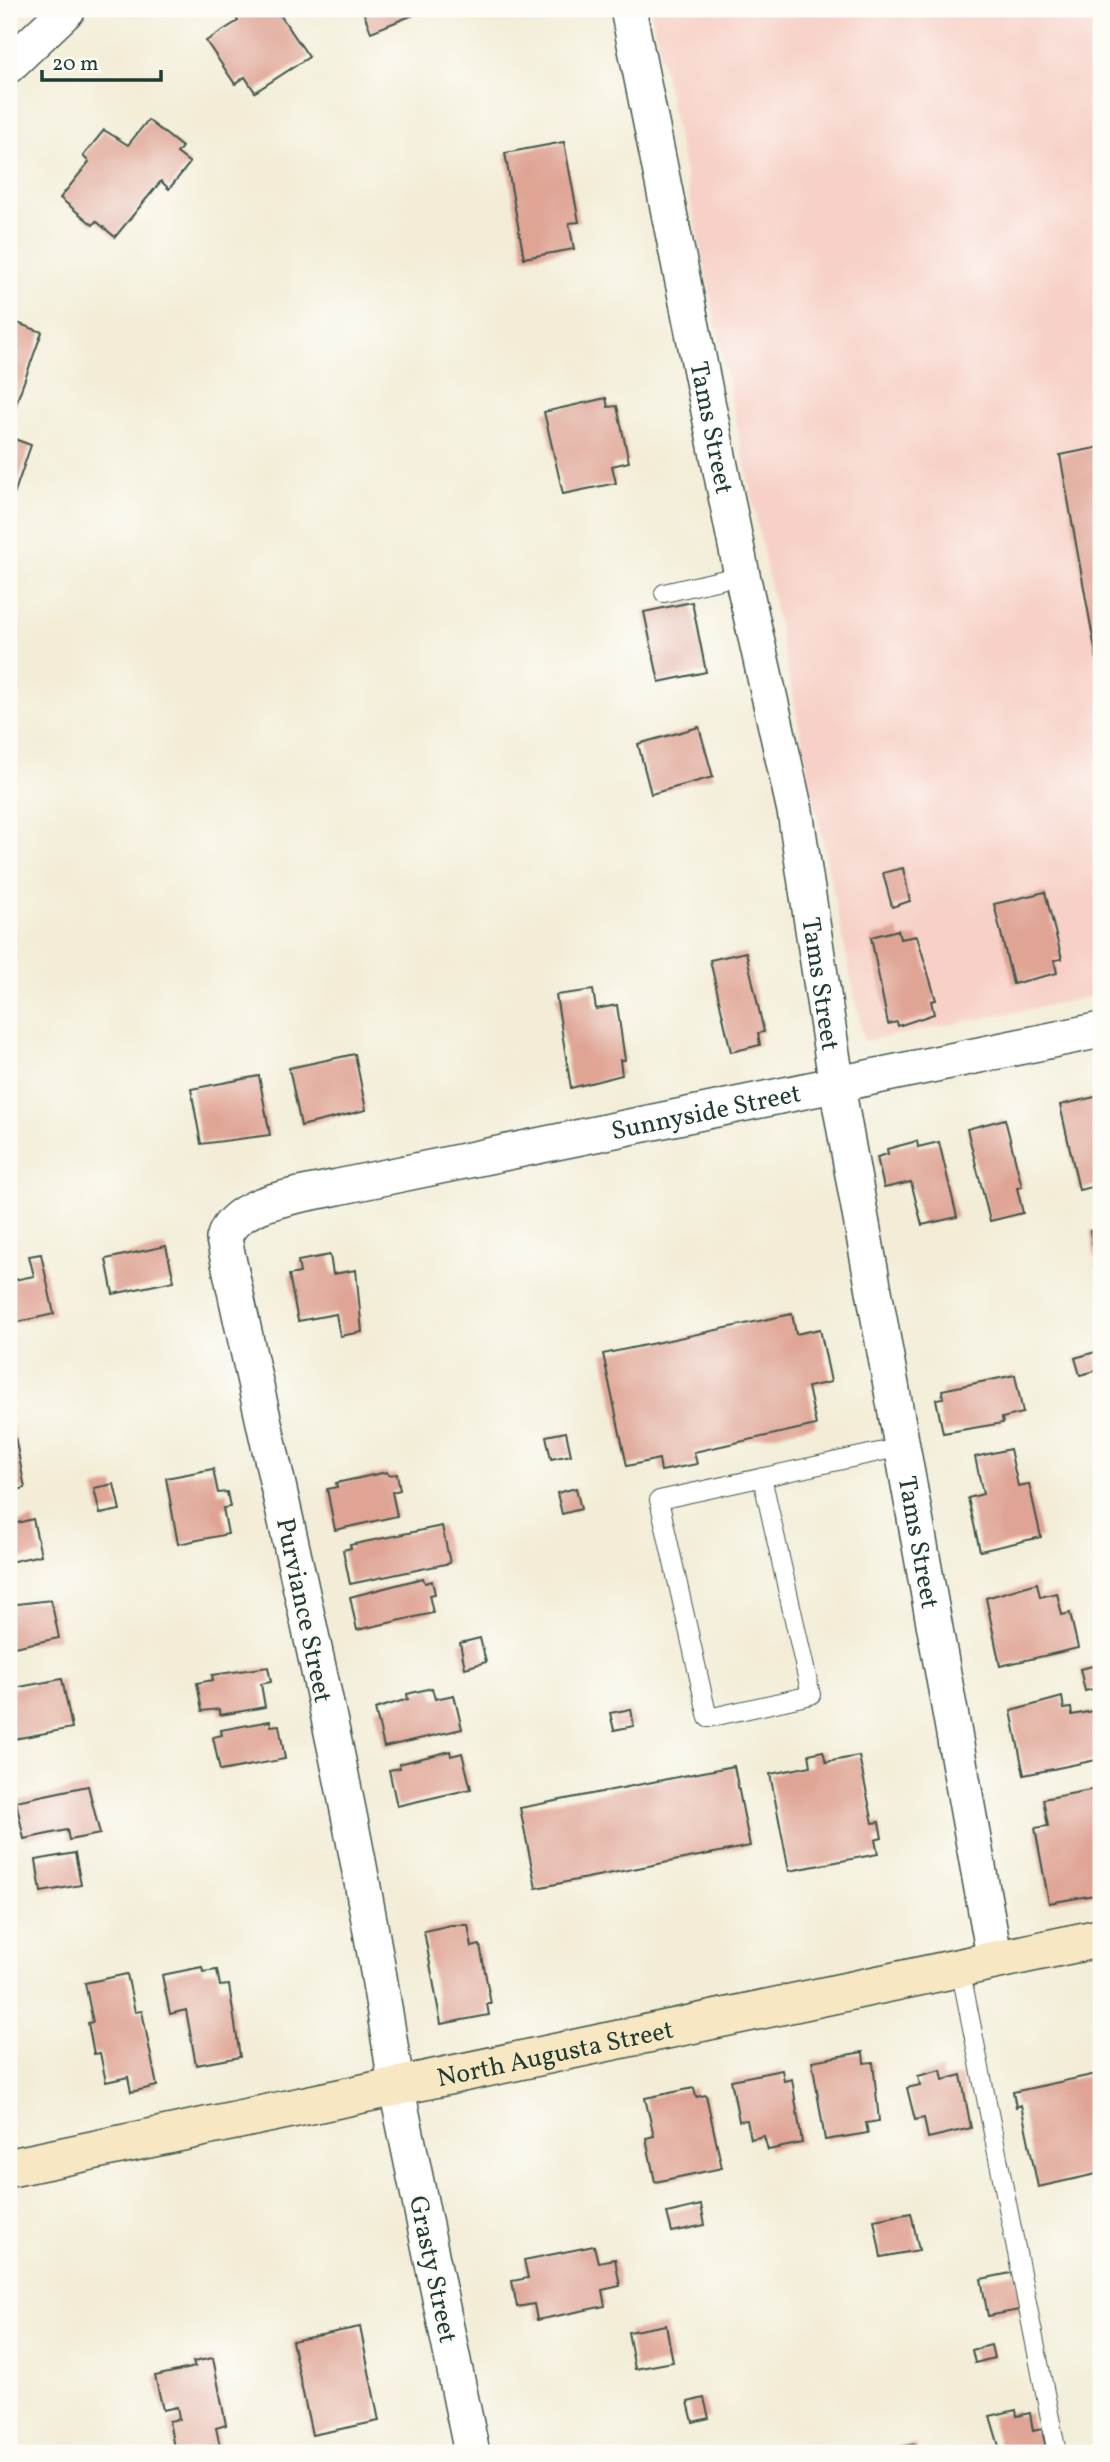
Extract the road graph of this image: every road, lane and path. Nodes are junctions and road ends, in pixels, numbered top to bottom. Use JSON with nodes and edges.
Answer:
{"nodes":[{"id":1,"x":68,"y":9,"type":"edge"},
{"id":2,"x":628,"y":9,"type":"edge"},
{"id":3,"x":9,"y":65,"type":"edge"},
{"id":4,"x":742,"y":576,"type":"junction"},
{"id":5,"x":664,"y":593,"type":"dead end"},
{"id":6,"x":1101,"y":1030,"type":"edge"},
{"id":7,"x":837,"y":1086,"type":"junction"},
{"id":8,"x":311,"y":1193,"type":"joint"},
{"id":9,"x":902,"y":1447,"type":"junction"},
{"id":10,"x":762,"y":1477,"type":"junction"},
{"id":11,"x":1101,"y":1938,"type":"edge"},
{"id":12,"x":978,"y":1964,"type":"junction"},
{"id":13,"x":396,"y":2085,"type":"junction"},
{"id":14,"x":9,"y":2168,"type":"edge"},
{"id":15,"x":472,"y":2453,"type":"edge"},
{"id":16,"x":1057,"y":2453,"type":"edge"}],
"edges":[{"from":1,"to":3,"type":"street"},
{"from":2,"to":4,"type":"street","name":"Tams Street"},
{"from":4,"to":5,"type":"lane"},
{"from":4,"to":7,"type":"street","name":"Tams Street"},
{"from":6,"to":7,"type":"street","name":"Sunnyside Street"},
{"from":7,"to":8,"type":"street","name":"Sunnyside Street"},
{"from":7,"to":9,"type":"street","name":"Tams Street"},
{"from":8,"to":13,"type":"street","name":"Purviance Street"},
{"from":9,"to":10,"type":"lane"},
{"from":9,"to":12,"type":"street","name":"Tams Street"},
{"from":10,"to":10,"type":"lane"},
{"from":11,"to":12,"type":"main road","name":"North Augusta Street"},
{"from":12,"to":13,"type":"main road","name":"North Augusta Street"},
{"from":12,"to":16,"type":"lane"},
{"from":13,"to":14,"type":"main road","name":"North Augusta Street"},
{"from":13,"to":15,"type":"street","name":"Grasty Street"}]}
